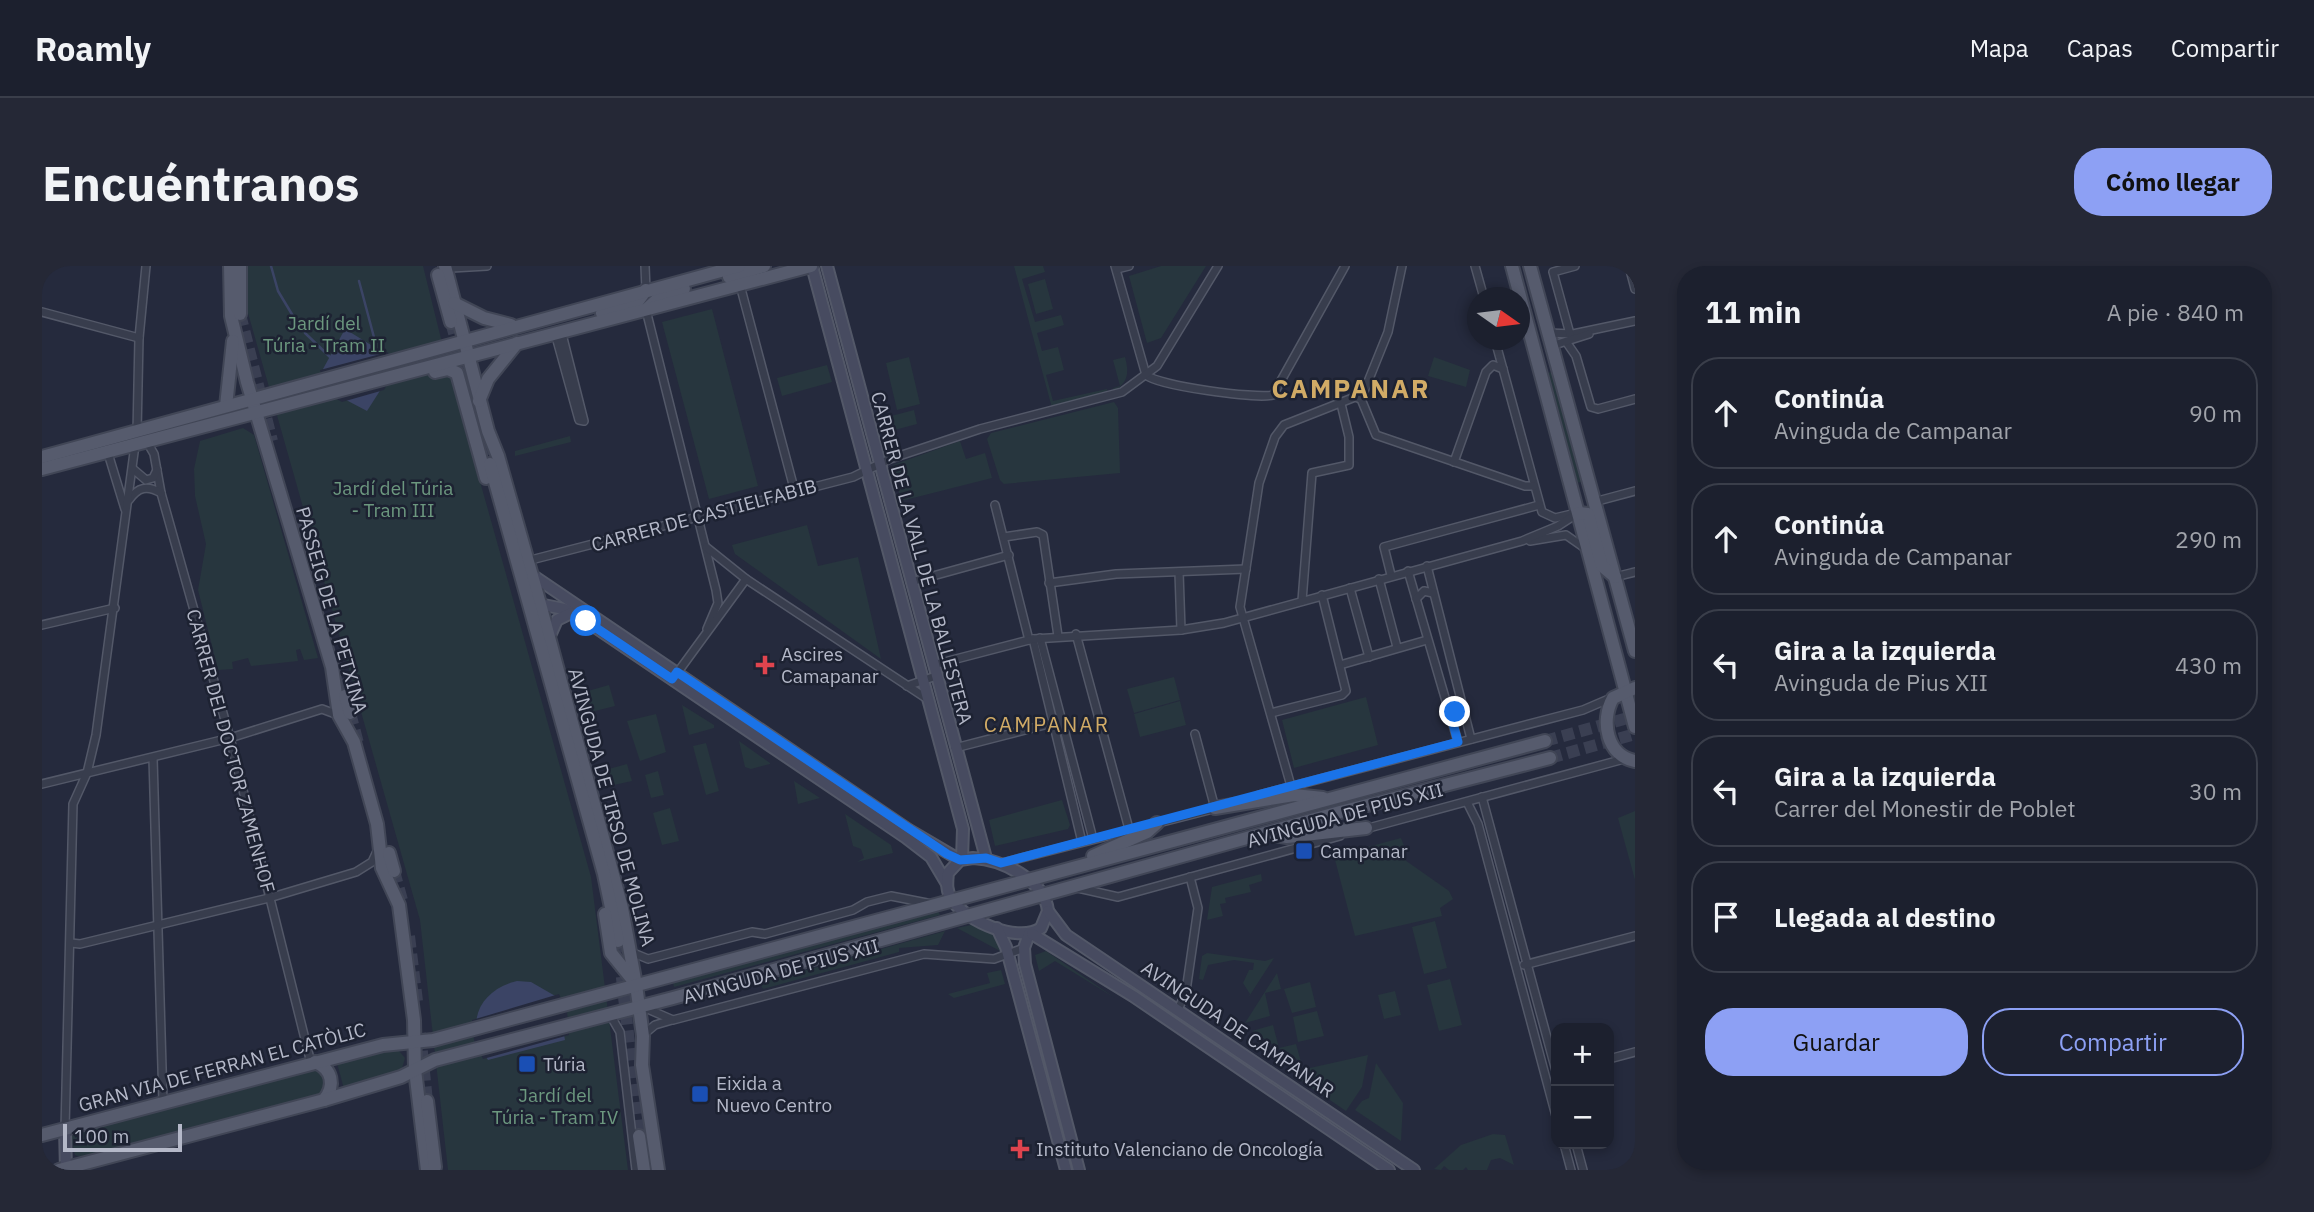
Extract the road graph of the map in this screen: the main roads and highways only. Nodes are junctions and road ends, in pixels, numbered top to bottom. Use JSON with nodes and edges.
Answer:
{"nodes":[{"id":1,"x":230,"y":266,"type":"edge"},
{"id":2,"x":240,"y":266,"type":"edge"},
{"id":3,"x":437,"y":266,"type":"edge"},
{"id":4,"x":739,"y":266,"type":"edge"},
{"id":5,"x":764,"y":266,"type":"edge"},
{"id":6,"x":812,"y":266,"type":"edge"},
{"id":7,"x":827,"y":266,"type":"edge"},
{"id":8,"x":1512,"y":266,"type":"edge"},
{"id":9,"x":1530,"y":266,"type":"edge"},
{"id":10,"x":449,"y":269,"type":"edge"},
{"id":11,"x":1518,"y":287,"type":"edge"},
{"id":12,"x":646,"y":290,"type":"junction"},
{"id":13,"x":454,"y":303,"type":"junction"},
{"id":14,"x":1530,"y":305,"type":"edge"},
{"id":15,"x":646,"y":310,"type":"junction"},
{"id":16,"x":236,"y":315,"type":"junction"},
{"id":17,"x":451,"y":322,"type":"tunnel mouth"},
{"id":18,"x":587,"y":323,"type":"junction"},
{"id":19,"x":514,"y":325,"type":"junction"},
{"id":20,"x":1530,"y":332,"type":"edge"},
{"id":21,"x":1550,"y":340,"type":"junction"},
{"id":22,"x":466,"y":341,"type":"junction"},
{"id":23,"x":518,"y":342,"type":"junction"},
{"id":24,"x":470,"y":356,"type":"junction"},
{"id":25,"x":446,"y":360,"type":"junction"},
{"id":26,"x":252,"y":399,"type":"junction"},
{"id":27,"x":272,"y":401,"type":"junction"},
{"id":28,"x":479,"y":401,"type":"junction"},
{"id":29,"x":226,"y":406,"type":"junction"},
{"id":30,"x":256,"y":413,"type":"junction"},
{"id":31,"x":140,"y":439,"type":"junction"},
{"id":32,"x":272,"y":441,"type":"tunnel mouth"},
{"id":33,"x":106,"y":447,"type":"junction"},
{"id":34,"x":42,"y":457,"type":"edge"},
{"id":35,"x":490,"y":464,"type":"tunnel mouth"},
{"id":36,"x":42,"y":469,"type":"edge"},
{"id":37,"x":1579,"y":513,"type":"junction"},
{"id":38,"x":295,"y":520,"type":"tunnel mouth"},
{"id":39,"x":532,"y":575,"type":"junction"},
{"id":40,"x":1615,"y":577,"type":"junction"},
{"id":41,"x":534,"y":603,"type":"junction"},
{"id":42,"x":571,"y":613,"type":"junction"},
{"id":43,"x":549,"y":638,"type":"junction"},
{"id":44,"x":1635,"y":651,"type":"edge"},
{"id":45,"x":551,"y":665,"type":"junction"},
{"id":46,"x":675,"y":676,"type":"junction"},
{"id":47,"x":1630,"y":690,"type":"edge"},
{"id":48,"x":345,"y":696,"type":"tunnel mouth"},
{"id":49,"x":344,"y":714,"type":"junction"},
{"id":50,"x":1635,"y":727,"type":"edge"},
{"id":51,"x":1545,"y":741,"type":"tunnel mouth"},
{"id":52,"x":1550,"y":758,"type":"tunnel mouth"},
{"id":53,"x":1630,"y":760,"type":"edge"},
{"id":54,"x":1330,"y":799,"type":"junction"},
{"id":55,"x":1214,"y":808,"type":"road end"},
{"id":56,"x":1157,"y":822,"type":"road end"},
{"id":57,"x":1366,"y":828,"type":"road end"},
{"id":58,"x":1268,"y":834,"type":"junction"},
{"id":59,"x":384,"y":849,"type":"junction"},
{"id":60,"x":986,"y":858,"type":"junction"},
{"id":61,"x":961,"y":859,"type":"junction"},
{"id":62,"x":1074,"y":867,"type":"junction"},
{"id":63,"x":394,"y":871,"type":"tunnel mouth"},
{"id":64,"x":1027,"y":880,"type":"junction"},
{"id":65,"x":947,"y":884,"type":"junction"},
{"id":66,"x":1044,"y":896,"type":"junction"},
{"id":67,"x":952,"y":900,"type":"junction"},
{"id":68,"x":1048,"y":911,"type":"junction"},
{"id":69,"x":970,"y":916,"type":"junction"},
{"id":70,"x":996,"y":928,"type":"junction"},
{"id":71,"x":1030,"y":934,"type":"junction"},
{"id":72,"x":618,"y":941,"type":"tunnel mouth"},
{"id":73,"x":1149,"y":990,"type":"junction"},
{"id":74,"x":637,"y":995,"type":"junction"},
{"id":75,"x":1133,"y":996,"type":"junction"},
{"id":76,"x":1146,"y":1005,"type":"junction"},
{"id":77,"x":413,"y":1042,"type":"junction"},
{"id":78,"x":1226,"y":1043,"type":"junction"},
{"id":79,"x":1219,"y":1054,"type":"junction"},
{"id":80,"x":313,"y":1063,"type":"junction"},
{"id":81,"x":415,"y":1070,"type":"junction"},
{"id":82,"x":1268,"y":1071,"type":"junction"},
{"id":83,"x":1251,"y":1076,"type":"junction"},
{"id":84,"x":1268,"y":1088,"type":"junction"},
{"id":85,"x":324,"y":1100,"type":"junction"},
{"id":86,"x":427,"y":1101,"type":"tunnel mouth"},
{"id":87,"x":65,"y":1129,"type":"junction"},
{"id":88,"x":42,"y":1135,"type":"edge"},
{"id":89,"x":639,"y":1136,"type":"tunnel mouth"},
{"id":90,"x":1370,"y":1140,"type":"junction"},
{"id":91,"x":1355,"y":1147,"type":"junction"},
{"id":92,"x":1368,"y":1155,"type":"junction"},
{"id":93,"x":91,"y":1166,"type":"edge"},
{"id":94,"x":1402,"y":1166,"type":"edge"},
{"id":95,"x":63,"y":1170,"type":"edge"},
{"id":96,"x":427,"y":1170,"type":"edge"},
{"id":97,"x":436,"y":1170,"type":"edge"},
{"id":98,"x":644,"y":1170,"type":"edge"},
{"id":99,"x":658,"y":1170,"type":"edge"},
{"id":100,"x":1066,"y":1170,"type":"edge"},
{"id":101,"x":1079,"y":1170,"type":"edge"},
{"id":102,"x":1390,"y":1170,"type":"edge"},
{"id":103,"x":1414,"y":1170,"type":"edge"}],
"edges":[{"from":1,"to":16,"type":"main road","name":"PASSEIG DE LA PETXINA"},
{"from":2,"to":16,"type":"main road","name":"PASSEIG DE LA PETXINA"},
{"from":3,"to":17,"type":"main road"},
{"from":4,"to":12,"type":"main road"},
{"from":5,"to":15,"type":"main road"},
{"from":6,"to":15,"type":"main road"},
{"from":6,"to":61,"type":"main road","name":"CARRER DE LA VALL DE LA BALLESTERA"},
{"from":7,"to":60,"type":"main road","name":"CARRER DE LA VALL DE LA BALLESTERA"},
{"from":8,"to":11,"type":"main road"},
{"from":9,"to":21,"type":"main road"},
{"from":10,"to":13,"type":"main road","name":"AVINGUDA DE TIRSO DE MOLINA"},
{"from":12,"to":18,"type":"main road"},
{"from":12,"to":19,"type":"main road"},
{"from":13,"to":19,"type":"main road"},
{"from":13,"to":22,"type":"main road","name":"AVINGUDA DE TIRSO DE MOLINA"},
{"from":14,"to":21,"type":"main road"},
{"from":15,"to":18,"type":"main road"},
{"from":16,"to":26,"type":"main road","name":"PASSEIG DE LA PETXINA"},
{"from":16,"to":29,"type":"main road"},
{"from":18,"to":23,"type":"main road"},
{"from":19,"to":22,"type":"main road"},
{"from":20,"to":37,"type":"main road"},
{"from":21,"to":40,"type":"main road"},
{"from":22,"to":24,"type":"main road","name":"AVINGUDA DE TIRSO DE MOLINA"},
{"from":22,"to":25,"type":"main road"},
{"from":23,"to":24,"type":"main road"},
{"from":23,"to":28,"type":"main road"},
{"from":24,"to":25,"type":"main road"},
{"from":24,"to":28,"type":"main road","name":"AVINGUDA DE TIRSO DE MOLINA"},
{"from":25,"to":27,"type":"main road"},
{"from":25,"to":27,"type":"main road"},
{"from":25,"to":41,"type":"main road"},
{"from":26,"to":27,"type":"main road"},
{"from":26,"to":29,"type":"main road"},
{"from":26,"to":30,"type":"main road","name":"PASSEIG DE LA PETXINA"},
{"from":27,"to":30,"type":"main road"},
{"from":28,"to":39,"type":"main road","name":"AVINGUDA DE TIRSO DE MOLINA"},
{"from":29,"to":31,"type":"main road"},
{"from":30,"to":31,"type":"main road"},
{"from":30,"to":49,"type":"main road","name":"PASSEIG DE LA PETXINA"},
{"from":31,"to":33,"type":"main road"},
{"from":32,"to":38,"type":"main road","name":"PASSEIG DE LA PETXINA"},
{"from":33,"to":34,"type":"main road"},
{"from":33,"to":36,"type":"main road"},
{"from":35,"to":41,"type":"main road","name":"AVINGUDA DE TIRSO DE MOLINA"},
{"from":37,"to":40,"type":"main road"},
{"from":37,"to":47,"type":"main road"},
{"from":39,"to":41,"type":"main road","name":"AVINGUDA DE TIRSO DE MOLINA"},
{"from":39,"to":46,"type":"main road"},
{"from":40,"to":44,"type":"main road"},
{"from":41,"to":42,"type":"main road"},
{"from":41,"to":43,"type":"main road","name":"AVINGUDA DE TIRSO DE MOLINA"},
{"from":41,"to":45,"type":"main road","name":"AVINGUDA DE TIRSO DE MOLINA"},
{"from":42,"to":43,"type":"main road"},
{"from":42,"to":46,"type":"main road"},
{"from":43,"to":45,"type":"main road","name":"AVINGUDA DE TIRSO DE MOLINA"},
{"from":45,"to":72,"type":"main road","name":"AVINGUDA DE TIRSO DE MOLINA"},
{"from":45,"to":74,"type":"main road","name":"AVINGUDA DE TIRSO DE MOLINA"},
{"from":45,"to":74,"type":"main road"},
{"from":46,"to":61,"type":"main road"},
{"from":46,"to":65,"type":"main road"},
{"from":47,"to":50,"type":"main road"},
{"from":47,"to":53,"type":"main road"},
{"from":48,"to":49,"type":"main road","name":"PASSEIG DE LA PETXINA"},
{"from":49,"to":59,"type":"main road","name":"PASSEIG DE LA PETXINA"},
{"from":51,"to":54,"type":"main road","name":"AVINGUDA DE PIUS XII"},
{"from":52,"to":58,"type":"main road","name":"AVINGUDA DE PIUS XII"},
{"from":54,"to":55,"type":"main road"},
{"from":54,"to":62,"type":"main road","name":"AVINGUDA DE PIUS XII"},
{"from":56,"to":62,"type":"main road"},
{"from":57,"to":58,"type":"main road"},
{"from":58,"to":66,"type":"main road","name":"AVINGUDA DE PIUS XII"},
{"from":59,"to":63,"type":"main road","name":"PASSEIG DE LA PETXINA"},
{"from":59,"to":77,"type":"main road","name":"PASSEIG DE LA PETXINA"},
{"from":60,"to":61,"type":"main road"},
{"from":60,"to":64,"type":"main road"},
{"from":61,"to":65,"type":"main road"},
{"from":62,"to":64,"type":"main road","name":"AVINGUDA DE PIUS XII"},
{"from":64,"to":66,"type":"main road"},
{"from":64,"to":67,"type":"main road","name":"AVINGUDA DE PIUS XII"},
{"from":65,"to":67,"type":"main road"},
{"from":66,"to":68,"type":"main road"},
{"from":66,"to":69,"type":"main road","name":"AVINGUDA DE PIUS XII"},
{"from":67,"to":69,"type":"main road"},
{"from":67,"to":74,"type":"main road","name":"AVINGUDA DE PIUS XII"},
{"from":68,"to":71,"type":"main road"},
{"from":68,"to":73,"type":"main road","name":"AVINGUDA DE CAMPANAR"},
{"from":69,"to":70,"type":"main road"},
{"from":69,"to":74,"type":"main road","name":"AVINGUDA DE PIUS XII"},
{"from":70,"to":71,"type":"main road"},
{"from":70,"to":100,"type":"main road"},
{"from":71,"to":75,"type":"main road","name":"AVINGUDA DE CAMPANAR"},
{"from":71,"to":101,"type":"main road"},
{"from":73,"to":75,"type":"main road"},
{"from":73,"to":76,"type":"main road"},
{"from":73,"to":78,"type":"main road","name":"AVINGUDA DE CAMPANAR"},
{"from":74,"to":77,"type":"main road","name":"GRAN VIA DE FERRAN EL CATÒLIC"},
{"from":74,"to":81,"type":"main road"},
{"from":74,"to":99,"type":"main road","name":"AVINGUDA DE TIRSO DE MOLINA"},
{"from":75,"to":76,"type":"main road","name":"AVINGUDA DE CAMPANAR"},
{"from":76,"to":79,"type":"main road","name":"AVINGUDA DE CAMPANAR"},
{"from":77,"to":80,"type":"main road","name":"GRAN VIA DE FERRAN EL CATÒLIC"},
{"from":77,"to":81,"type":"main road","name":"PASSEIG DE LA PETXINA"},
{"from":78,"to":79,"type":"main road"},
{"from":78,"to":82,"type":"main road","name":"AVINGUDA DE CAMPANAR"},
{"from":79,"to":83,"type":"main road","name":"AVINGUDA DE CAMPANAR"},
{"from":80,"to":85,"type":"main road"},
{"from":80,"to":87,"type":"main road","name":"GRAN VIA DE FERRAN EL CATÒLIC"},
{"from":81,"to":85,"type":"main road"},
{"from":81,"to":96,"type":"main road","name":"PASSEIG DE LA PETXINA"},
{"from":82,"to":83,"type":"main road"},
{"from":82,"to":84,"type":"main road"},
{"from":82,"to":90,"type":"main road","name":"AVINGUDA DE CAMPANAR"},
{"from":83,"to":84,"type":"main road","name":"AVINGUDA DE CAMPANAR"},
{"from":84,"to":91,"type":"main road","name":"AVINGUDA DE CAMPANAR"},
{"from":85,"to":93,"type":"main road"},
{"from":86,"to":97,"type":"main road"},
{"from":87,"to":88,"type":"main road","name":"GRAN VIA DE FERRAN EL CATÒLIC"},
{"from":87,"to":95,"type":"main road"},
{"from":89,"to":98,"type":"main road"},
{"from":90,"to":91,"type":"main road"},
{"from":90,"to":92,"type":"main road"},
{"from":90,"to":94,"type":"main road","name":"AVINGUDA DE CAMPANAR"},
{"from":91,"to":92,"type":"main road","name":"AVINGUDA DE CAMPANAR"},
{"from":92,"to":102,"type":"main road","name":"AVINGUDA DE CAMPANAR"},
{"from":93,"to":95,"type":"main road"},
{"from":94,"to":102,"type":"main road"},
{"from":94,"to":103,"type":"main road","name":"AVINGUDA DE CAMPANAR"}]}
